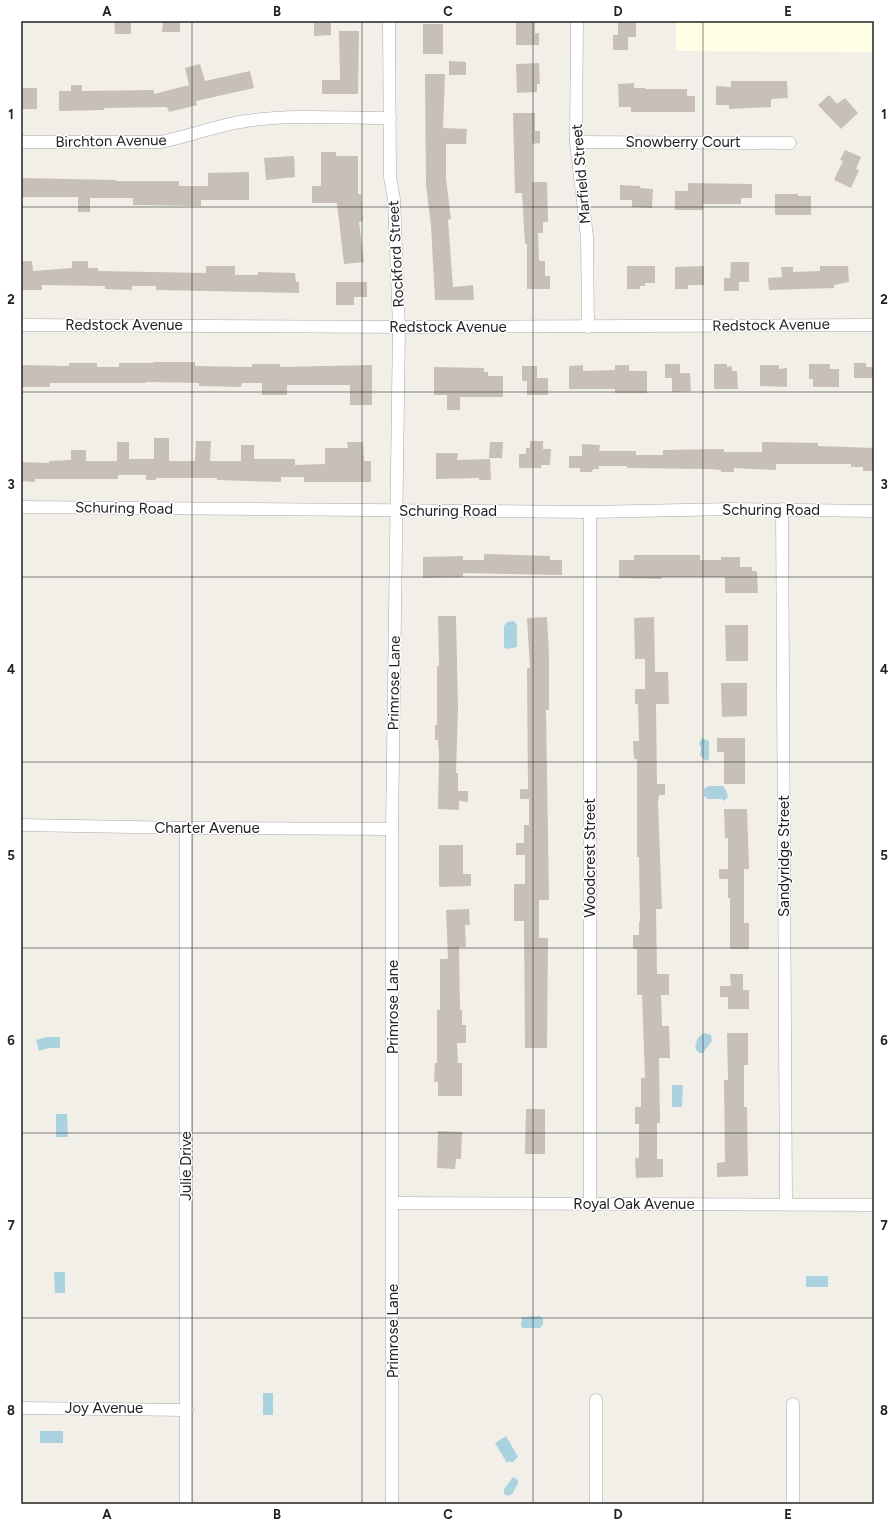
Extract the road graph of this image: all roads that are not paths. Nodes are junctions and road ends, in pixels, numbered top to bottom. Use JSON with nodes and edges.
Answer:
{"nodes":[{"id":1,"x":389,"y":21,"type":"edge"},
{"id":2,"x":577,"y":21,"type":"edge"},
{"id":3,"x":390,"y":118,"type":"junction"},
{"id":4,"x":21,"y":142,"type":"edge"},
{"id":5,"x":576,"y":142,"type":"junction"},
{"id":6,"x":790,"y":143,"type":"dead end"},
{"id":7,"x":21,"y":325,"type":"edge"},
{"id":8,"x":874,"y":325,"type":"edge"},
{"id":9,"x":399,"y":327,"type":"junction"},
{"id":10,"x":588,"y":327,"type":"junction"},
{"id":11,"x":21,"y":507,"type":"edge"},
{"id":12,"x":782,"y":509,"type":"junction"},
{"id":13,"x":395,"y":511,"type":"junction"},
{"id":14,"x":874,"y":511,"type":"edge"},
{"id":15,"x":590,"y":512,"type":"junction"},
{"id":16,"x":21,"y":825,"type":"edge"},
{"id":17,"x":186,"y":828,"type":"junction"},
{"id":18,"x":392,"y":829,"type":"junction"},
{"id":19,"x":393,"y":1203,"type":"junction"},
{"id":20,"x":590,"y":1204,"type":"junction"},
{"id":21,"x":786,"y":1204,"type":"junction"},
{"id":22,"x":874,"y":1205,"type":"edge"},
{"id":23,"x":596,"y":1400,"type":"dead end"},
{"id":24,"x":793,"y":1404,"type":"dead end"},
{"id":25,"x":21,"y":1408,"type":"edge"},
{"id":26,"x":187,"y":1410,"type":"junction"},
{"id":27,"x":186,"y":1504,"type":"edge"},
{"id":28,"x":392,"y":1504,"type":"edge"},
{"id":29,"x":596,"y":1504,"type":"edge"},
{"id":30,"x":794,"y":1504,"type":"edge"}],
"edges":[{"from":1,"to":3,"type":"street","name":"Rockford Street"},
{"from":2,"to":5,"type":"street","name":"Marfield Street"},
{"from":3,"to":4,"type":"street","name":"Birchton Avenue"},
{"from":3,"to":9,"type":"street","name":"Rockford Street"},
{"from":5,"to":6,"type":"street","name":"Snowberry Court"},
{"from":5,"to":10,"type":"street","name":"Marfield Street"},
{"from":7,"to":9,"type":"street","name":"Redstock Avenue"},
{"from":8,"to":10,"type":"street","name":"Redstock Avenue"},
{"from":9,"to":10,"type":"street","name":"Redstock Avenue"},
{"from":9,"to":13,"type":"street","name":"Rockford Street"},
{"from":11,"to":13,"type":"street","name":"Schuring Road"},
{"from":12,"to":14,"type":"street","name":"Schuring Road"},
{"from":12,"to":15,"type":"street","name":"Schuring Road"},
{"from":12,"to":21,"type":"street","name":"Sandyridge Street"},
{"from":13,"to":15,"type":"street","name":"Schuring Road"},
{"from":13,"to":18,"type":"street","name":"Primrose Lane"},
{"from":15,"to":20,"type":"street","name":"Woodcrest Street"},
{"from":16,"to":17,"type":"street","name":"Charter Avenue"},
{"from":17,"to":18,"type":"street","name":"Charter Avenue"},
{"from":17,"to":26,"type":"street","name":"Julie Drive"},
{"from":18,"to":19,"type":"street","name":"Primrose Lane"},
{"from":19,"to":20,"type":"street","name":"Royal Oak Avenue"},
{"from":19,"to":28,"type":"street","name":"Primrose Lane"},
{"from":20,"to":21,"type":"street","name":"Royal Oak Avenue"},
{"from":21,"to":22,"type":"street","name":"Royal Oak Avenue"},
{"from":23,"to":29,"type":"street"},
{"from":24,"to":30,"type":"street"},
{"from":25,"to":26,"type":"street","name":"Joy Avenue"},
{"from":26,"to":27,"type":"street","name":"Julie Drive"}]}
